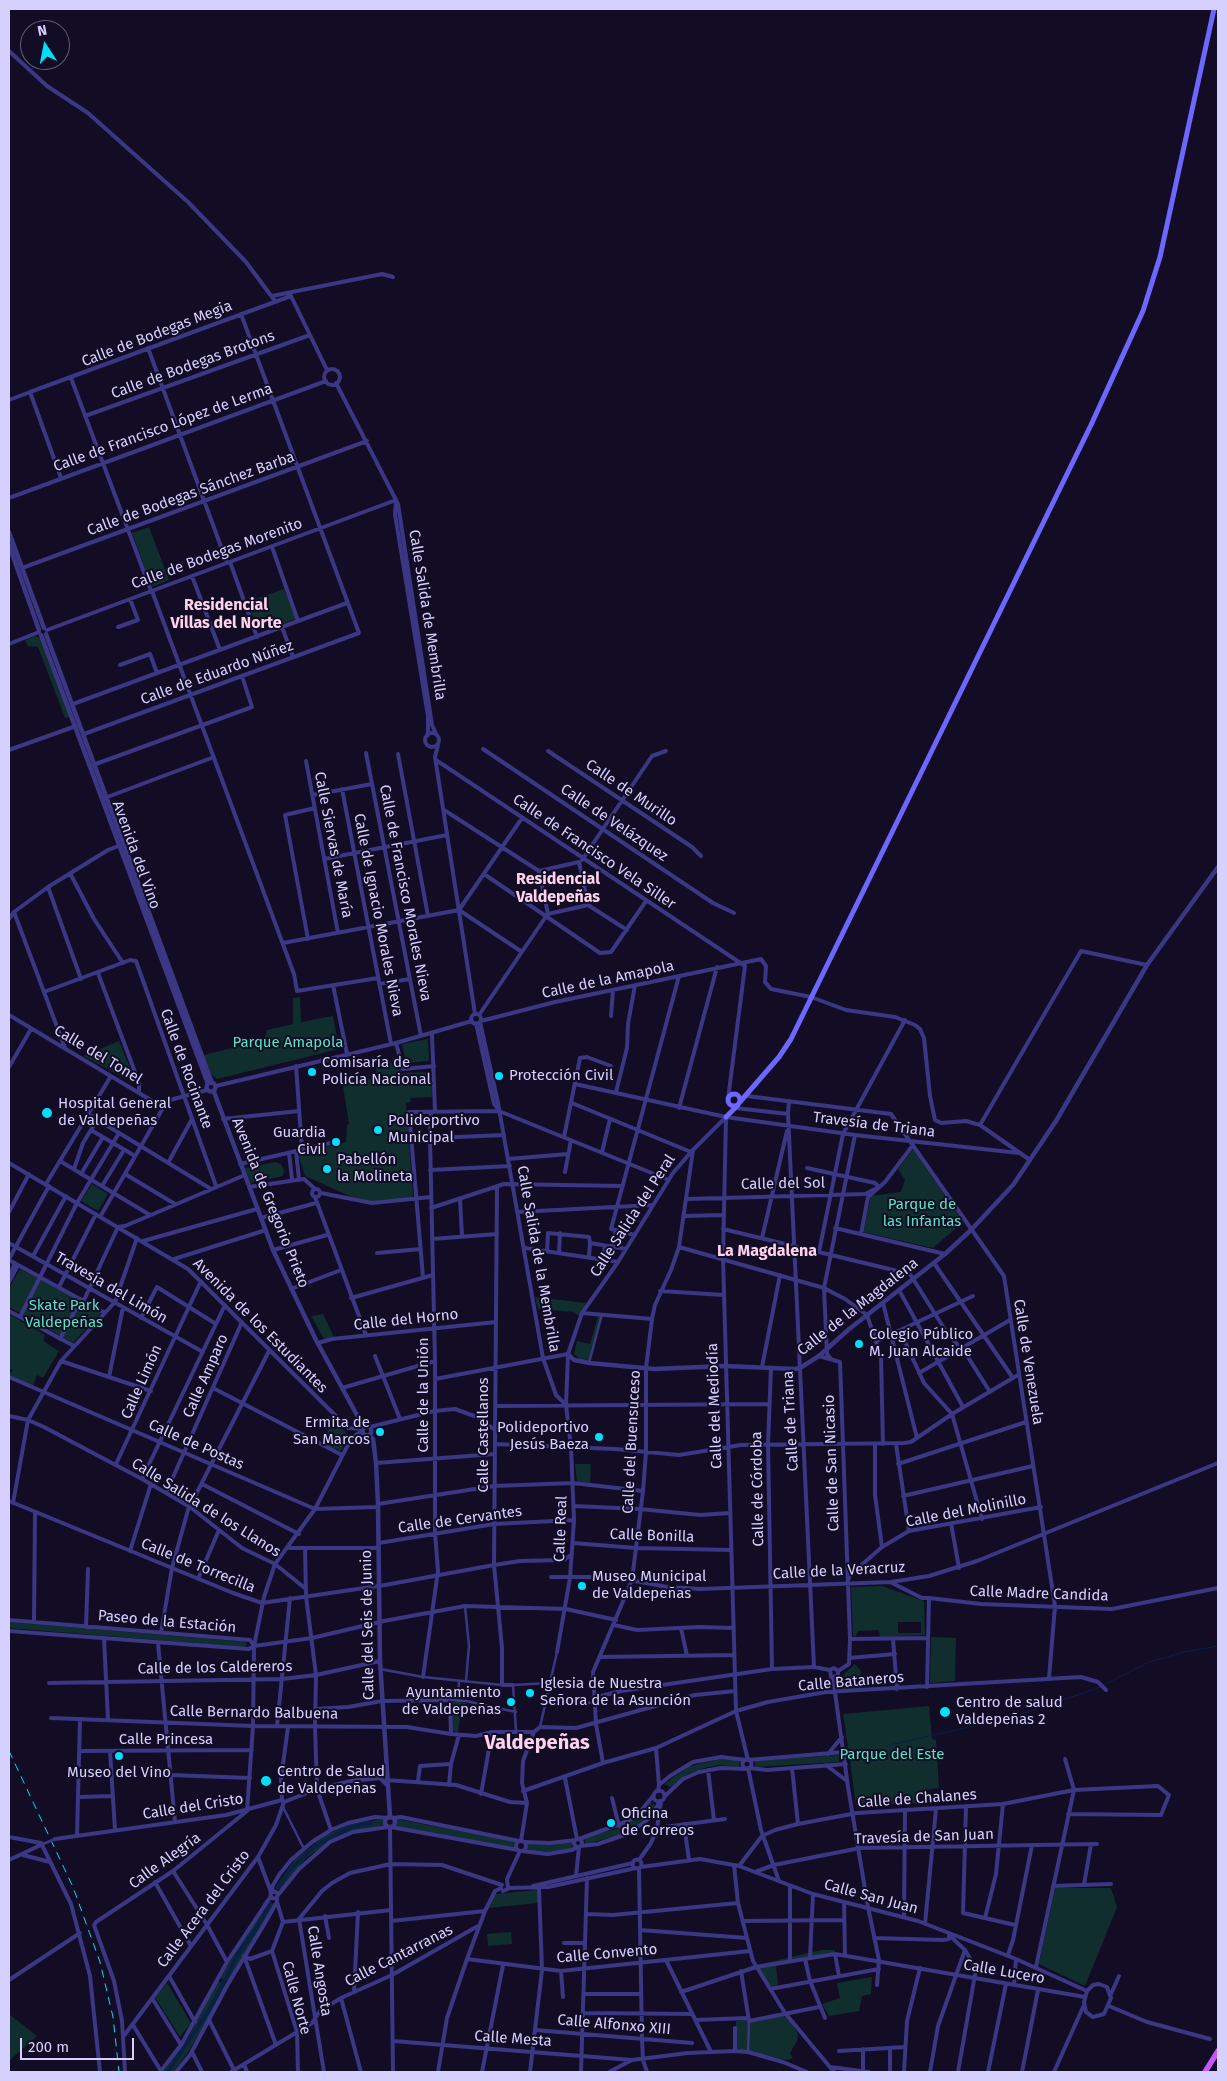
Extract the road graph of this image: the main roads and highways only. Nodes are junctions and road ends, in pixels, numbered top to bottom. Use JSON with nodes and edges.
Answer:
{"nodes":[{"id":1,"x":1214,"y":9,"type":"edge"},
{"id":2,"x":735,"y":1095,"type":"junction"},
{"id":3,"x":748,"y":1095,"type":"junction"},
{"id":4,"x":728,"y":1100,"type":"junction"},
{"id":5,"x":738,"y":1105,"type":"junction"},
{"id":6,"x":726,"y":1117,"type":"joint"},
{"id":7,"x":1218,"y":2051,"type":"edge"},
{"id":8,"x":1205,"y":2072,"type":"edge"}],
"edges":[{"from":1,"to":3,"type":"main road","name":"Calle Salida del Peral"},
{"from":2,"to":3,"type":"main road"},
{"from":2,"to":4,"type":"main road"},
{"from":2,"to":5,"type":"main road"},
{"from":3,"to":5,"type":"main road","name":"Calle Salida del Peral"},
{"from":4,"to":5,"type":"main road"},
{"from":4,"to":6,"type":"main road","name":"Calle del Mediodía"},
{"from":5,"to":6,"type":"main road","name":"Calle Salida del Peral"},
{"from":7,"to":8,"type":"main road"}]}
